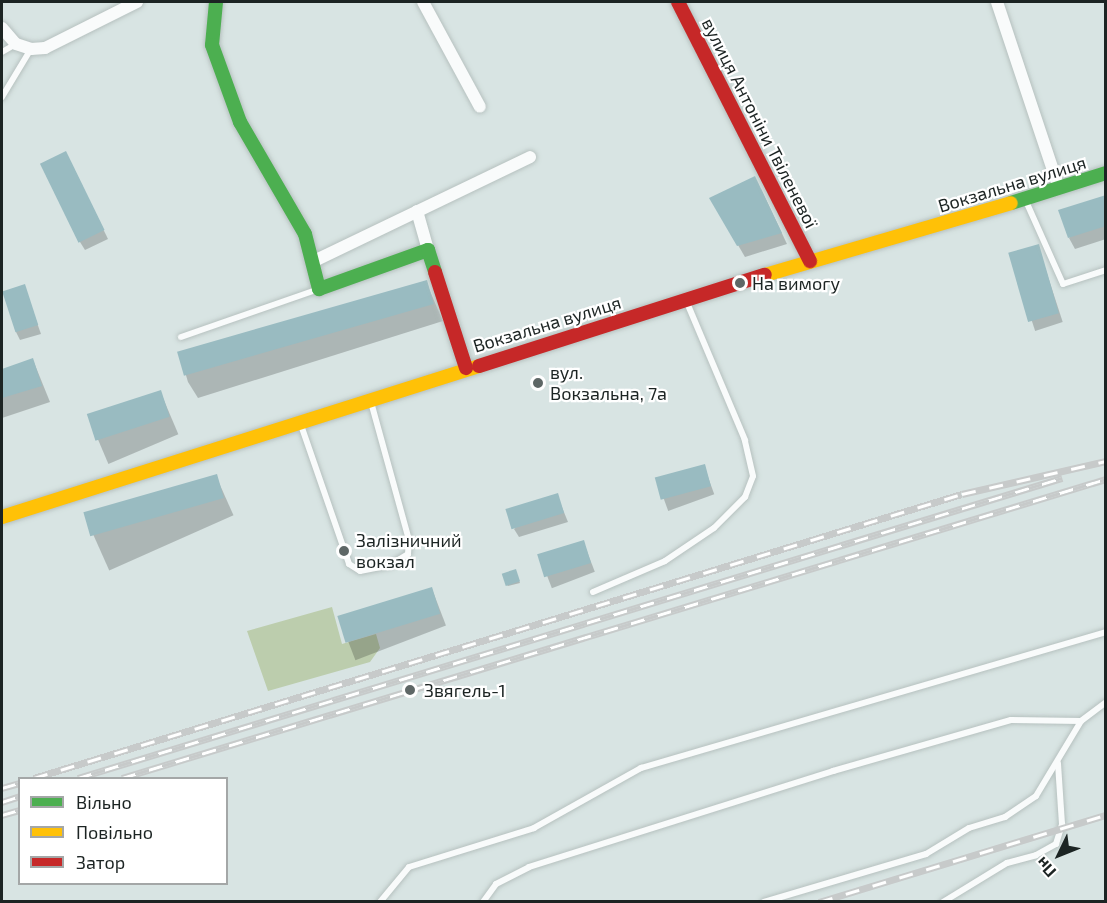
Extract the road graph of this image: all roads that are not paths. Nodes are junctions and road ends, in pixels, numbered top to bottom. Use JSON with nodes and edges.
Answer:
{"nodes":[{"id":1,"x":137,"y":2,"type":"edge"},
{"id":2,"x":216,"y":2,"type":"edge"},
{"id":3,"x":423,"y":2,"type":"edge"},
{"id":4,"x":678,"y":2,"type":"edge"},
{"id":5,"x":997,"y":2,"type":"edge"},
{"id":6,"x":2,"y":27,"type":"edge"},
{"id":7,"x":16,"y":44,"type":"junction"},
{"id":8,"x":31,"y":49,"type":"junction"},
{"id":9,"x":2,"y":52,"type":"edge"},
{"id":10,"x":2,"y":97,"type":"edge"},
{"id":11,"x":480,"y":107,"type":"dead end"},
{"id":12,"x":530,"y":158,"type":"dead end"},
{"id":13,"x":1106,"y":173,"type":"edge"},
{"id":14,"x":1059,"y":188,"type":"junction"},
{"id":15,"x":1025,"y":199,"type":"junction"},
{"id":16,"x":417,"y":212,"type":"junction"},
{"id":17,"x":428,"y":250,"type":"junction"},
{"id":18,"x":810,"y":261,"type":"junction"},
{"id":19,"x":312,"y":262,"type":"junction"},
{"id":20,"x":1106,"y":270,"type":"edge"},
{"id":21,"x":320,"y":289,"type":"junction"},
{"id":22,"x":686,"y":300,"type":"junction"},
{"id":23,"x":181,"y":337,"type":"dead end"},
{"id":24,"x":466,"y":368,"type":"junction"},
{"id":25,"x":370,"y":401,"type":"junction"},
{"id":26,"x":300,"y":424,"type":"junction"},
{"id":27,"x":2,"y":517,"type":"edge"},
{"id":28,"x":593,"y":592,"type":"dead end"},
{"id":29,"x":1106,"y":632,"type":"edge"},
{"id":30,"x":1106,"y":702,"type":"edge"},
{"id":31,"x":1082,"y":721,"type":"junction"},
{"id":32,"x":1058,"y":762,"type":"junction"},
{"id":33,"x":380,"y":902,"type":"edge"},
{"id":34,"x":483,"y":902,"type":"edge"},
{"id":35,"x":764,"y":902,"type":"edge"},
{"id":36,"x":943,"y":902,"type":"edge"}],
"edges":[{"from":1,"to":8,"type":"street"},
{"from":2,"to":19,"type":"street"},
{"from":3,"to":11,"type":"street"},
{"from":4,"to":18,"type":"street","name":"вулиця Антоніни Твіленевої"},
{"from":5,"to":14,"type":"street"},
{"from":6,"to":7,"type":"street"},
{"from":7,"to":8,"type":"street"},
{"from":7,"to":9,"type":"lane"},
{"from":8,"to":10,"type":"lane"},
{"from":12,"to":16,"type":"street"},
{"from":13,"to":14,"type":"street","name":"Вокзальна вулиця"},
{"from":14,"to":15,"type":"street","name":"Вокзальна вулиця"},
{"from":15,"to":18,"type":"street","name":"Вокзальна вулиця"},
{"from":15,"to":20,"type":"lane"},
{"from":16,"to":17,"type":"street"},
{"from":16,"to":19,"type":"street"},
{"from":17,"to":21,"type":"street"},
{"from":17,"to":24,"type":"street"},
{"from":18,"to":22,"type":"street","name":"Вокзальна вулиця"},
{"from":19,"to":21,"type":"street"},
{"from":21,"to":23,"type":"lane"},
{"from":22,"to":24,"type":"street","name":"Вокзальна вулиця"},
{"from":22,"to":28,"type":"lane"},
{"from":24,"to":25,"type":"street","name":"Вокзальна вулиця"},
{"from":25,"to":26,"type":"street","name":"Вокзальна вулиця"},
{"from":25,"to":26,"type":"lane"},
{"from":26,"to":27,"type":"street","name":"Вокзальна вулиця"},
{"from":29,"to":33,"type":"lane"},
{"from":30,"to":31,"type":"lane"},
{"from":31,"to":32,"type":"lane"},
{"from":31,"to":34,"type":"lane"},
{"from":32,"to":35,"type":"lane"},
{"from":32,"to":36,"type":"lane"}]}
